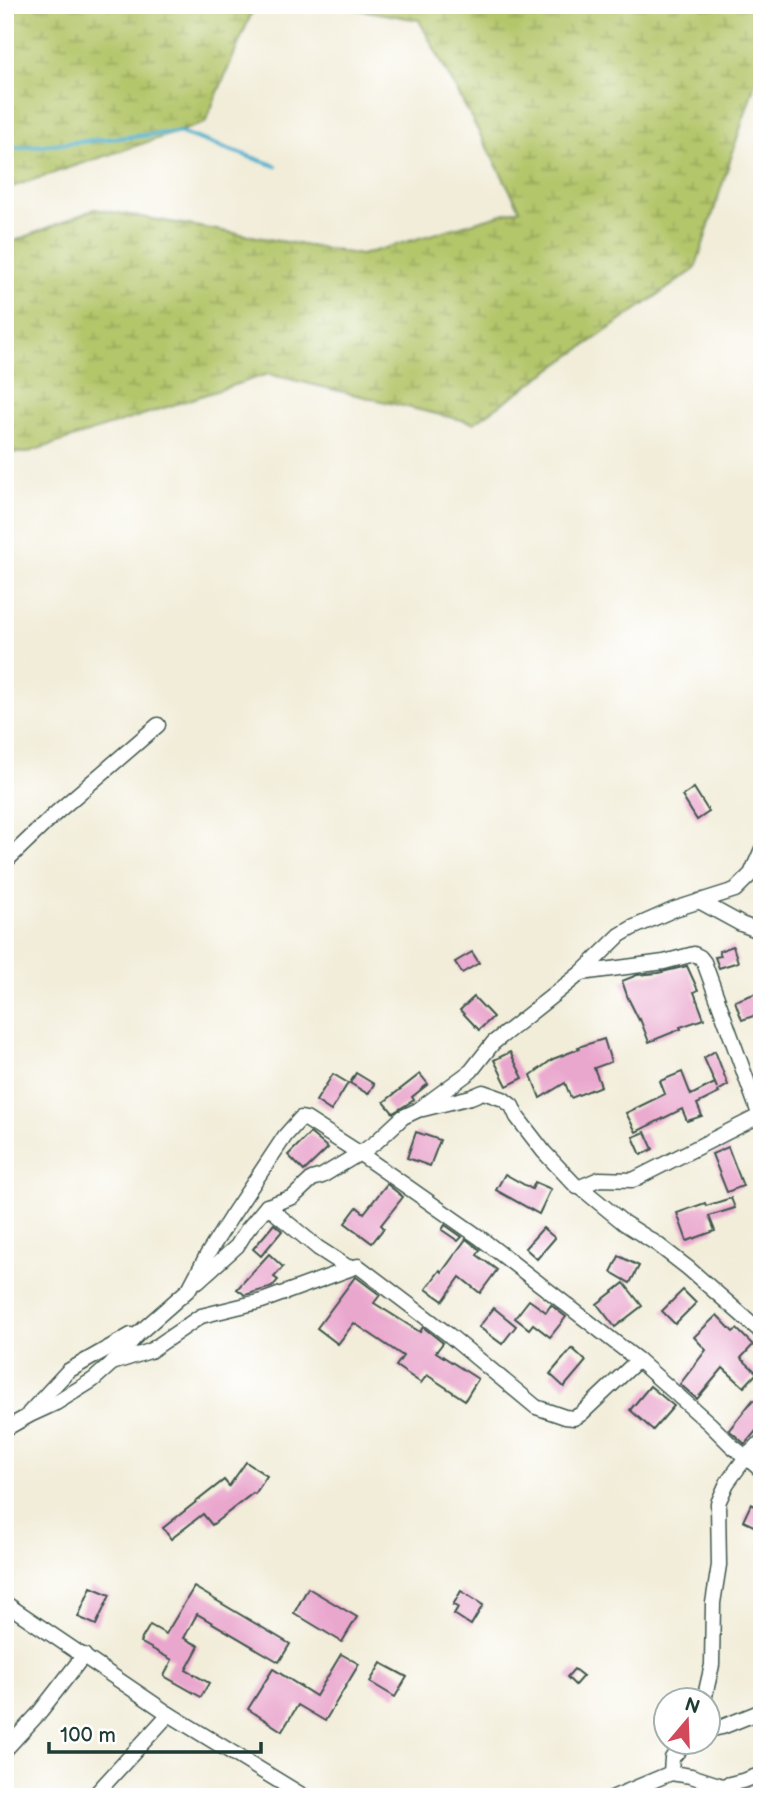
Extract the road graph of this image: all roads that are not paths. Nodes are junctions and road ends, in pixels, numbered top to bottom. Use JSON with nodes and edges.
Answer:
{"nodes":[{"id":1,"x":158,"y":726,"type":"dead end"},
{"id":2,"x":762,"y":849,"type":"edge"},
{"id":3,"x":5,"y":862,"type":"edge"},
{"id":4,"x":699,"y":901,"type":"junction"},
{"id":5,"x":762,"y":932,"type":"edge"},
{"id":6,"x":582,"y":973,"type":"junction"},
{"id":7,"x":418,"y":1110,"type":"junction"},
{"id":8,"x":761,"y":1119,"type":"edge"},
{"id":9,"x":359,"y":1153,"type":"junction"},
{"id":10,"x":580,"y":1187,"type":"junction"},
{"id":11,"x":267,"y":1206,"type":"junction"},
{"id":12,"x":358,"y":1266,"type":"junction"},
{"id":13,"x":189,"y":1289,"type":"junction"},
{"id":14,"x":736,"y":1311,"type":"junction"},
{"id":15,"x":762,"y":1317,"type":"edge"},
{"id":16,"x":146,"y":1326,"type":"junction"},
{"id":17,"x":762,"y":1334,"type":"edge"},
{"id":18,"x":638,"y":1360,"type":"junction"},
{"id":19,"x":111,"y":1364,"type":"junction"},
{"id":20,"x":23,"y":1419,"type":"junction"},
{"id":21,"x":5,"y":1429,"type":"edge"},
{"id":22,"x":762,"y":1441,"type":"edge"},
{"id":23,"x":746,"y":1457,"type":"junction"},
{"id":24,"x":762,"y":1471,"type":"edge"},
{"id":25,"x":5,"y":1603,"type":"edge"},
{"id":26,"x":84,"y":1655,"type":"junction"},
{"id":27,"x":707,"y":1686,"type":"edge"},
{"id":28,"x":762,"y":1712,"type":"edge"},
{"id":29,"x":169,"y":1714,"type":"junction"},
{"id":30,"x":722,"y":1727,"type":"edge"},
{"id":31,"x":5,"y":1750,"type":"edge"},
{"id":32,"x":674,"y":1756,"type":"edge"},
{"id":33,"x":671,"y":1773,"type":"junction"},
{"id":34,"x":762,"y":1774,"type":"edge"},
{"id":35,"x":93,"y":1797,"type":"edge"},
{"id":36,"x":305,"y":1797,"type":"edge"},
{"id":37,"x":614,"y":1797,"type":"edge"}],
"edges":[{"from":1,"to":3,"type":"street"},
{"from":2,"to":4,"type":"street"},
{"from":4,"to":5,"type":"street"},
{"from":4,"to":6,"type":"street"},
{"from":6,"to":7,"type":"street"},
{"from":6,"to":8,"type":"street"},
{"from":7,"to":9,"type":"street"},
{"from":7,"to":10,"type":"street"},
{"from":8,"to":10,"type":"street"},
{"from":9,"to":11,"type":"street"},
{"from":9,"to":13,"type":"street"},
{"from":9,"to":18,"type":"street"},
{"from":10,"to":14,"type":"street"},
{"from":11,"to":12,"type":"street"},
{"from":11,"to":13,"type":"street"},
{"from":12,"to":18,"type":"street"},
{"from":12,"to":19,"type":"street"},
{"from":13,"to":16,"type":"street"},
{"from":14,"to":15,"type":"street"},
{"from":14,"to":17,"type":"street"},
{"from":16,"to":19,"type":"street"},
{"from":16,"to":20,"type":"street"},
{"from":18,"to":23,"type":"street"},
{"from":19,"to":20,"type":"street"},
{"from":20,"to":21,"type":"street"},
{"from":22,"to":23,"type":"street"},
{"from":23,"to":24,"type":"street"},
{"from":23,"to":27,"type":"street"},
{"from":25,"to":26,"type":"street"},
{"from":26,"to":29,"type":"street"},
{"from":26,"to":31,"type":"street"},
{"from":28,"to":30,"type":"street"},
{"from":29,"to":35,"type":"street"},
{"from":29,"to":36,"type":"street"},
{"from":32,"to":33,"type":"street"},
{"from":33,"to":34,"type":"street"},
{"from":33,"to":37,"type":"street"}]}
